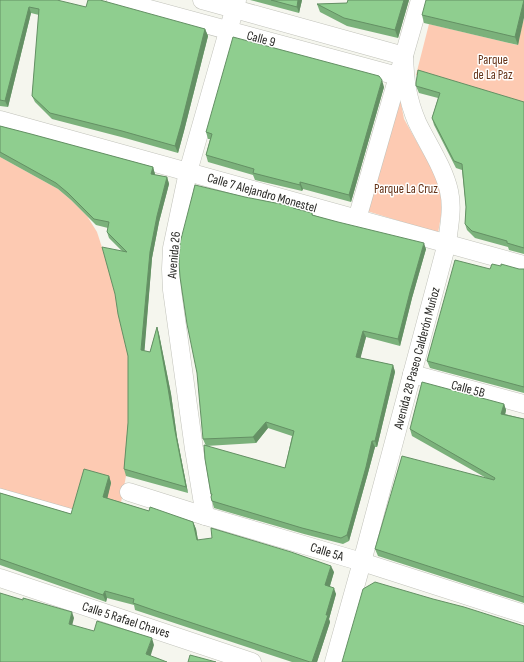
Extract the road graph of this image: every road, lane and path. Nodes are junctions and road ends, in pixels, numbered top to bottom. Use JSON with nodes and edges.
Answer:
{"nodes":[{"id":1,"x":116,"y":0,"type":"edge"},
{"id":2,"x":202,"y":0,"type":"edge"},
{"id":3,"x":420,"y":0,"type":"edge"},
{"id":4,"x":235,"y":4,"type":"edge"},
{"id":5,"x":228,"y":30,"type":"junction"},
{"id":6,"x":404,"y":56,"type":"junction"},
{"id":7,"x":401,"y":77,"type":"junction"},
{"id":8,"x":0,"y":120,"type":"edge"},
{"id":9,"x":188,"y":172,"type":"junction"},
{"id":10,"x":357,"y":219,"type":"junction"},
{"id":11,"x":447,"y":243,"type":"junction"},
{"id":12,"x":524,"y":265,"type":"edge"},
{"id":13,"x":412,"y":374,"type":"junction"},
{"id":14,"x":524,"y":404,"type":"edge"},
{"id":15,"x":130,"y":492,"type":"dead end"},
{"id":16,"x":0,"y":493,"type":"edge"},
{"id":17,"x":70,"y":513,"type":"edge"},
{"id":18,"x":205,"y":516,"type":"junction"},
{"id":19,"x":362,"y":562,"type":"junction"},
{"id":20,"x":0,"y":578,"type":"edge"},
{"id":21,"x":524,"y":614,"type":"edge"},
{"id":22,"x":252,"y":662,"type":"edge"},
{"id":23,"x":334,"y":662,"type":"edge"}],
"edges":[{"from":1,"to":5,"type":"street","name":"Calle 9"},
{"from":2,"to":4,"type":"street","name":"Calle 9"},
{"from":3,"to":6,"type":"street","name":"Avenida 28 Paseo Calderón Muñoz"},
{"from":4,"to":5,"type":"street","name":"Avenida 26"},
{"from":4,"to":6,"type":"street","name":"Calle 9"},
{"from":5,"to":7,"type":"street","name":"Calle 9"},
{"from":5,"to":9,"type":"street","name":"Avenida 26"},
{"from":6,"to":7,"type":"street","name":"Avenida 28 Paseo Calderón Muñoz"},
{"from":7,"to":10,"type":"street","name":"Avenida 28 Paseo Calderón Muñoz"},
{"from":7,"to":11,"type":"street","name":"Avenida 28 Paseo Calderón Muñoz"},
{"from":8,"to":9,"type":"street","name":"Calle 7 Alejandro Monestel"},
{"from":9,"to":10,"type":"street","name":"Calle 7 Alejandro Monestel"},
{"from":9,"to":18,"type":"street","name":"Avenida 26"},
{"from":10,"to":11,"type":"street","name":"Calle 7 Alejandro Monestel"},
{"from":11,"to":12,"type":"street","name":"Calle 7 Alejandro Monestel"},
{"from":11,"to":13,"type":"street","name":"Avenida 28 Paseo Calderón Muñoz"},
{"from":13,"to":14,"type":"street","name":"Calle 5B"},
{"from":13,"to":19,"type":"street","name":"Avenida 28 Paseo Calderón Muñoz"},
{"from":15,"to":18,"type":"street","name":"Calle 5A"},
{"from":16,"to":17,"type":"lane"},
{"from":18,"to":19,"type":"street","name":"Calle 5A"},
{"from":19,"to":21,"type":"street","name":"Calle 5A"},
{"from":19,"to":23,"type":"street","name":"Avenida 28 Paseo Calderón Muñoz"},
{"from":20,"to":22,"type":"street","name":"Calle 5 Rafael Chaves"}]}
